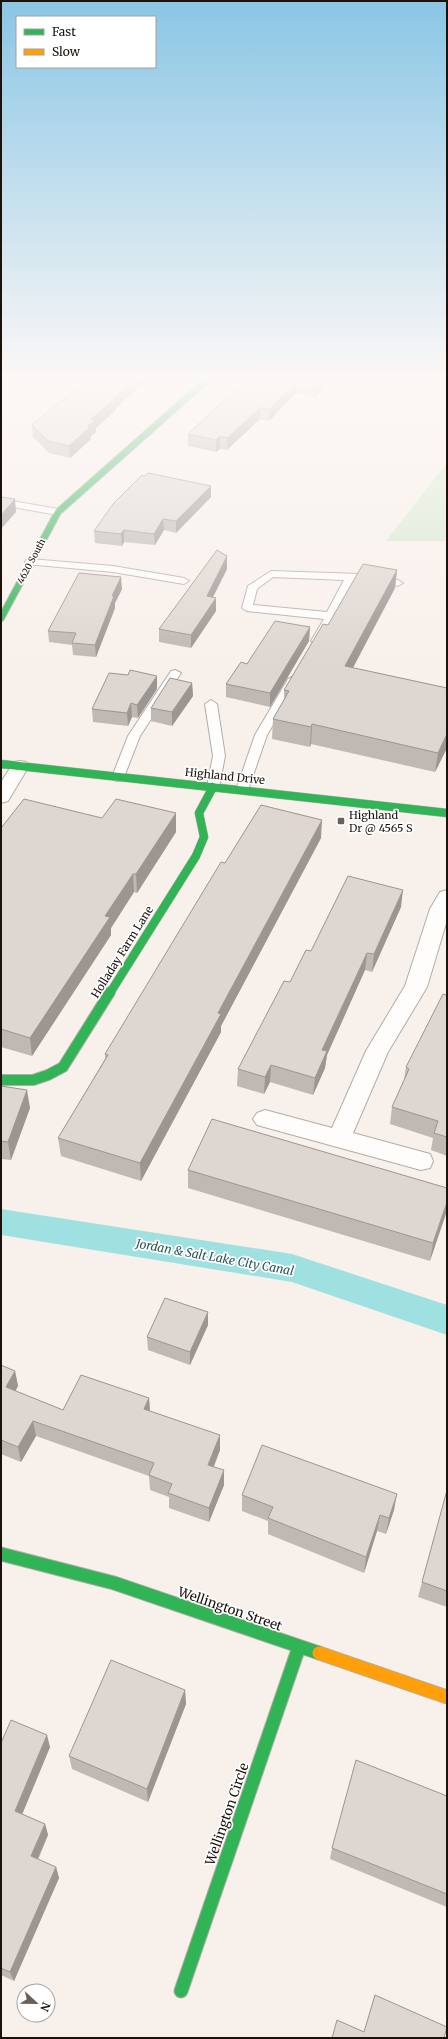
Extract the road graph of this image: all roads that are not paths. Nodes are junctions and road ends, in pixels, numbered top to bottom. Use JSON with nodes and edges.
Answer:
{"nodes":[{"id":1,"x":101,"y":474,"type":"edge"},
{"id":2,"x":1,"y":502,"type":"edge"},
{"id":3,"x":58,"y":512,"type":"junction"},
{"id":4,"x":30,"y":562,"type":"junction"},
{"id":5,"x":351,"y":577,"type":"junction"},
{"id":6,"x":184,"y":581,"type":"dead end"},
{"id":7,"x":398,"y":583,"type":"dead end"},
{"id":8,"x":331,"y":616,"type":"junction"},
{"id":9,"x":1,"y":618,"type":"edge"},
{"id":10,"x":311,"y":651,"type":"edge"},
{"id":11,"x":300,"y":670,"type":"edge"},
{"id":12,"x":175,"y":674,"type":"dead end"},
{"id":13,"x":211,"y":704,"type":"dead end"},
{"id":14,"x":1,"y":764,"type":"edge"},
{"id":15,"x":20,"y":766,"type":"junction"},
{"id":16,"x":118,"y":777,"type":"junction"},
{"id":17,"x":212,"y":787,"type":"junction"},
{"id":18,"x":242,"y":790,"type":"junction"},
{"id":19,"x":1,"y":797,"type":"edge"},
{"id":20,"x":447,"y":813,"type":"edge"},
{"id":21,"x":447,"y":897,"type":"edge"},
{"id":22,"x":1,"y":1080,"type":"edge"},
{"id":23,"x":265,"y":1119,"type":"dead end"},
{"id":24,"x":339,"y":1138,"type":"junction"},
{"id":25,"x":421,"y":1161,"type":"dead end"},
{"id":26,"x":1,"y":1554,"type":"edge"},
{"id":27,"x":299,"y":1647,"type":"junction"},
{"id":28,"x":447,"y":1698,"type":"edge"},
{"id":29,"x":180,"y":1991,"type":"dead end"}],
"edges":[{"from":1,"to":3,"type":"street","name":"4620 South"},
{"from":2,"to":3,"type":"lane"},
{"from":3,"to":4,"type":"street","name":"4620 South"},
{"from":4,"to":6,"type":"lane"},
{"from":4,"to":9,"type":"street","name":"4620 South"},
{"from":5,"to":7,"type":"lane"},
{"from":5,"to":8,"type":"lane"},
{"from":5,"to":8,"type":"lane"},
{"from":8,"to":10,"type":"lane"},
{"from":11,"to":18,"type":"lane"},
{"from":12,"to":16,"type":"lane"},
{"from":13,"to":17,"type":"lane"},
{"from":14,"to":15,"type":"street","name":"Highland Drive"},
{"from":15,"to":16,"type":"street","name":"Highland Drive"},
{"from":15,"to":19,"type":"street"},
{"from":16,"to":17,"type":"street","name":"Highland Drive"},
{"from":17,"to":18,"type":"street","name":"Highland Drive"},
{"from":17,"to":22,"type":"street","name":"Holladay Farm Lane"},
{"from":18,"to":20,"type":"street","name":"Highland Drive"},
{"from":21,"to":24,"type":"street"},
{"from":23,"to":24,"type":"street"},
{"from":24,"to":25,"type":"street"},
{"from":26,"to":27,"type":"street","name":"Wellington Street"},
{"from":27,"to":28,"type":"street","name":"Wellington Street"},
{"from":27,"to":29,"type":"street","name":"Wellington Circle"}]}
